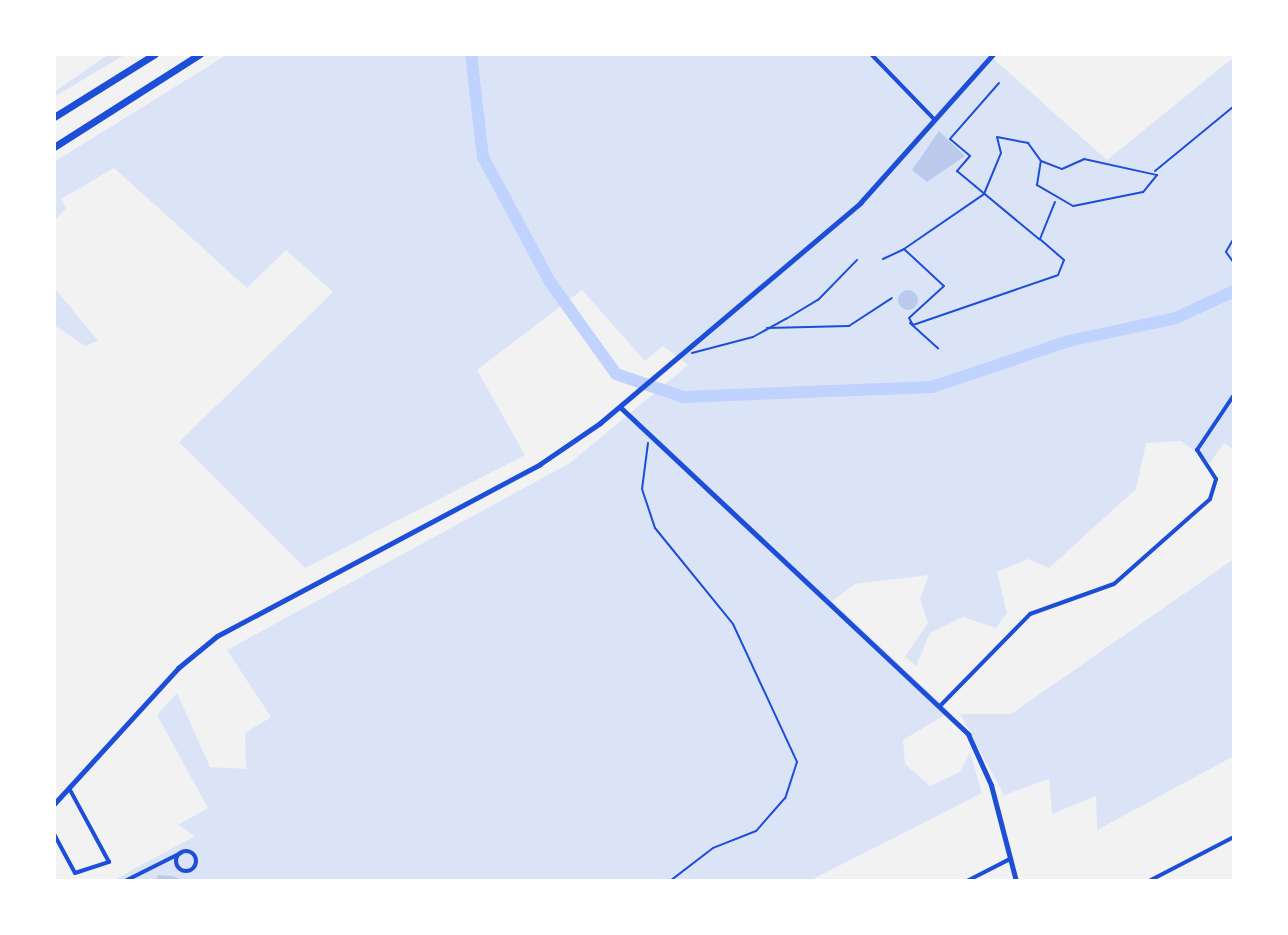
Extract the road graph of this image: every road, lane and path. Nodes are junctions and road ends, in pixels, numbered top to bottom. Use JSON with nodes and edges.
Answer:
{"nodes":[{"id":1,"x":155,"y":54,"type":"edge"},
{"id":2,"x":200,"y":54,"type":"edge"},
{"id":3,"x":871,"y":54,"type":"edge"},
{"id":4,"x":993,"y":54,"type":"edge"},
{"id":5,"x":999,"y":83,"type":"dead end"},
{"id":6,"x":1234,"y":106,"type":"edge"},
{"id":7,"x":54,"y":117,"type":"edge"},
{"id":8,"x":935,"y":120,"type":"junction"},
{"id":9,"x":54,"y":147,"type":"edge"},
{"id":10,"x":1041,"y":161,"type":"junction"},
{"id":11,"x":1154,"y":172,"type":"junction"},
{"id":12,"x":984,"y":194,"type":"junction"},
{"id":13,"x":1054,"y":201,"type":"junction"},
{"id":14,"x":1234,"y":238,"type":"edge"},
{"id":15,"x":1040,"y":239,"type":"junction"},
{"id":16,"x":904,"y":249,"type":"junction"},
{"id":17,"x":883,"y":259,"type":"dead end"},
{"id":18,"x":857,"y":260,"type":"dead end"},
{"id":19,"x":1234,"y":263,"type":"edge"},
{"id":20,"x":892,"y":298,"type":"dead end"},
{"id":21,"x":909,"y":318,"type":"junction"},
{"id":22,"x":766,"y":327,"type":"junction"},
{"id":23,"x":938,"y":348,"type":"dead end"},
{"id":24,"x":686,"y":355,"type":"dead end"},
{"id":25,"x":1234,"y":395,"type":"edge"},
{"id":26,"x":620,"y":407,"type":"junction"},
{"id":27,"x":648,"y":442,"type":"dead end"},
{"id":28,"x":940,"y":706,"type":"junction"},
{"id":29,"x":69,"y":788,"type":"junction"},
{"id":30,"x":54,"y":804,"type":"edge"},
{"id":31,"x":54,"y":834,"type":"edge"},
{"id":32,"x":1234,"y":837,"type":"edge"},
{"id":33,"x":181,"y":853,"type":"junction"},
{"id":34,"x":1010,"y":859,"type":"junction"},
{"id":35,"x":125,"y":881,"type":"edge"},
{"id":36,"x":670,"y":881,"type":"edge"},
{"id":37,"x":967,"y":881,"type":"edge"},
{"id":38,"x":1016,"y":881,"type":"edge"},
{"id":39,"x":1149,"y":881,"type":"edge"}],
"edges":[{"from":1,"to":7,"type":"highway"},
{"from":2,"to":9,"type":"highway"},
{"from":3,"to":8,"type":"street"},
{"from":4,"to":8,"type":"main road"},
{"from":5,"to":12,"type":"path"},
{"from":6,"to":11,"type":"path"},
{"from":8,"to":26,"type":"main road"},
{"from":10,"to":11,"type":"path"},
{"from":10,"to":12,"type":"path"},
{"from":10,"to":13,"type":"path"},
{"from":11,"to":13,"type":"path"},
{"from":12,"to":15,"type":"path"},
{"from":12,"to":16,"type":"path"},
{"from":13,"to":15,"type":"path"},
{"from":14,"to":19,"type":"path"},
{"from":15,"to":21,"type":"path"},
{"from":16,"to":17,"type":"path"},
{"from":16,"to":21,"type":"path"},
{"from":18,"to":22,"type":"path"},
{"from":20,"to":22,"type":"path"},
{"from":21,"to":23,"type":"path"},
{"from":22,"to":24,"type":"path"},
{"from":25,"to":28,"type":"street"},
{"from":26,"to":28,"type":"main road"},
{"from":26,"to":29,"type":"main road"},
{"from":27,"to":36,"type":"path"},
{"from":28,"to":34,"type":"main road"},
{"from":29,"to":30,"type":"main road"},
{"from":29,"to":31,"type":"street"},
{"from":32,"to":39,"type":"street"},
{"from":33,"to":33,"type":"street"},
{"from":33,"to":35,"type":"street"},
{"from":34,"to":37,"type":"street"},
{"from":34,"to":38,"type":"main road"}]}
